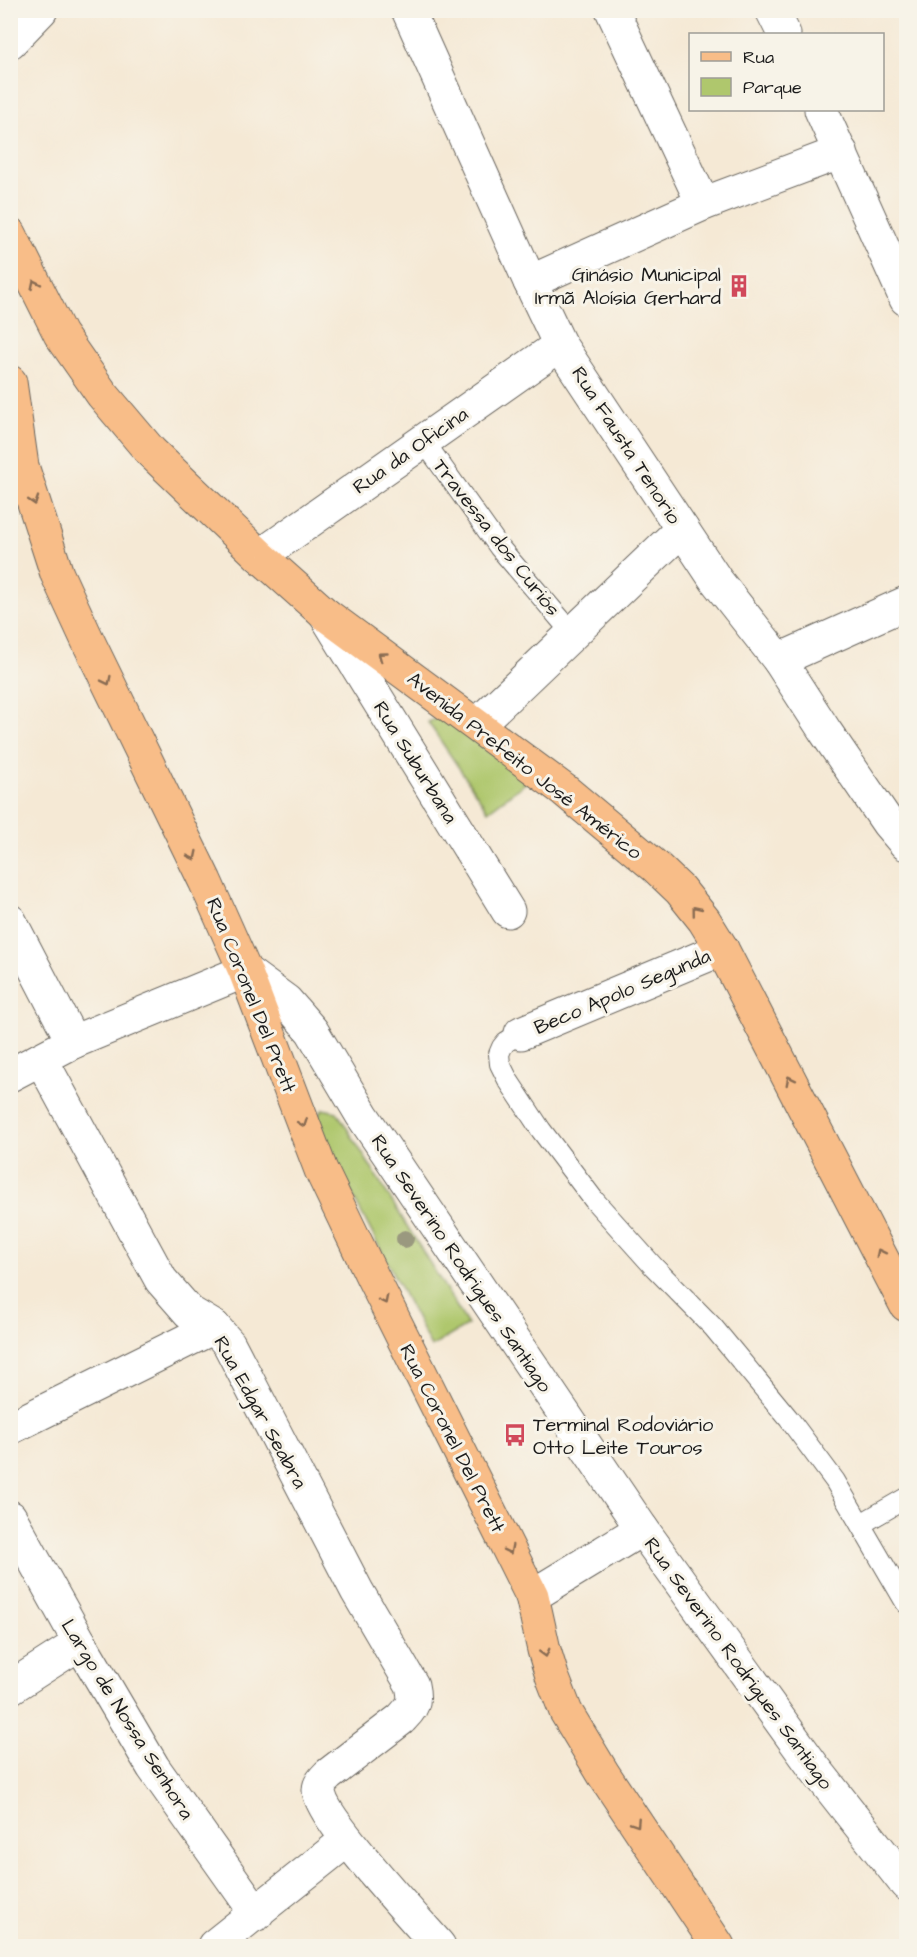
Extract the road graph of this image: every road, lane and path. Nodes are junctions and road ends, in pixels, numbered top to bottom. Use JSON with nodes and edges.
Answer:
{"nodes":[{"id":1,"x":41,"y":10,"type":"edge"},
{"id":2,"x":408,"y":10,"type":"edge"},
{"id":3,"x":612,"y":10,"type":"edge"},
{"id":4,"x":772,"y":10,"type":"edge"},
{"id":5,"x":784,"y":33,"type":"edge"},
{"id":6,"x":10,"y":42,"type":"edge"},
{"id":7,"x":821,"y":111,"type":"edge"},
{"id":8,"x":841,"y":152,"type":"junction"},
{"id":9,"x":703,"y":204,"type":"junction"},
{"id":10,"x":10,"y":234,"type":"edge"},
{"id":11,"x":530,"y":282,"type":"junction"},
{"id":12,"x":906,"y":299,"type":"edge"},
{"id":13,"x":560,"y":345,"type":"junction"},
{"id":14,"x":10,"y":382,"type":"edge"},
{"id":15,"x":423,"y":440,"type":"junction"},
{"id":16,"x":682,"y":529,"type":"junction"},
{"id":17,"x":260,"y":556,"type":"junction"},
{"id":18,"x":906,"y":603,"type":"edge"},
{"id":19,"x":325,"y":614,"type":"junction"},
{"id":20,"x":573,"y":634,"type":"junction"},
{"id":21,"x":779,"y":660,"type":"junction"},
{"id":22,"x":477,"y":726,"type":"junction"},
{"id":23,"x":906,"y":844,"type":"edge"},
{"id":24,"x":508,"y":911,"type":"dead end"},
{"id":25,"x":10,"y":921,"type":"edge"},
{"id":26,"x":722,"y":948,"type":"junction"},
{"id":27,"x":245,"y":971,"type":"junction"},
{"id":28,"x":521,"y":1033,"type":"joint"},
{"id":29,"x":73,"y":1042,"type":"junction"},
{"id":30,"x":41,"y":1059,"type":"junction"},
{"id":31,"x":10,"y":1075,"type":"edge"},
{"id":32,"x":906,"y":1305,"type":"edge"},
{"id":33,"x":214,"y":1327,"type":"junction"},
{"id":34,"x":10,"y":1428,"type":"edge"},
{"id":35,"x":906,"y":1498,"type":"edge"},
{"id":36,"x":10,"y":1517,"type":"edge"},
{"id":37,"x":861,"y":1524,"type":"junction"},
{"id":38,"x":642,"y":1529,"type":"junction"},
{"id":39,"x":532,"y":1596,"type":"junction"},
{"id":40,"x":906,"y":1603,"type":"edge"},
{"id":41,"x":80,"y":1643,"type":"junction"},
{"id":42,"x":10,"y":1688,"type":"edge"},
{"id":43,"x":347,"y":1839,"type":"junction"},
{"id":44,"x":906,"y":1884,"type":"edge"},
{"id":45,"x":257,"y":1914,"type":"junction"},
{"id":46,"x":214,"y":1947,"type":"edge"},
{"id":47,"x":439,"y":1947,"type":"edge"},
{"id":48,"x":718,"y":1947,"type":"edge"}],
"edges":[{"from":1,"to":6,"type":"street"},
{"from":2,"to":11,"type":"street","name":"Rua Fausta Tenorio"},
{"from":3,"to":9,"type":"street"},
{"from":4,"to":5,"type":"street"},
{"from":7,"to":8,"type":"street"},
{"from":8,"to":9,"type":"street"},
{"from":8,"to":12,"type":"street"},
{"from":9,"to":11,"type":"street"},
{"from":17,"to":10,"type":"main road","name":"Avenida Prefeito José Américo","one_way":true},
{"from":11,"to":13,"type":"street","name":"Rua Fausta Tenorio"},
{"from":13,"to":15,"type":"street","name":"Rua da Oficina"},
{"from":13,"to":16,"type":"street","name":"Rua Fausta Tenorio"},
{"from":14,"to":27,"type":"main road","name":"Rua Coronel Del Prett","one_way":true},
{"from":15,"to":17,"type":"street","name":"Rua da Oficina"},
{"from":15,"to":20,"type":"lane","name":"Travessa dos Curiós"},
{"from":16,"to":20,"type":"street"},
{"from":16,"to":21,"type":"street","name":"Rua Fausta Tenorio"},
{"from":17,"to":19,"type":"main road","name":"Avenida Prefeito José Américo"},
{"from":18,"to":21,"type":"street"},
{"from":22,"to":19,"type":"main road","name":"Avenida Prefeito José Américo","one_way":true},
{"from":19,"to":24,"type":"street","name":"Rua Suburbana"},
{"from":20,"to":22,"type":"street"},
{"from":21,"to":23,"type":"street","name":"Rua Fausta Tenorio"},
{"from":26,"to":22,"type":"main road","name":"Avenida Prefeito José Américo","one_way":true},
{"from":25,"to":29,"type":"street"},
{"from":26,"to":28,"type":"street","name":"Beco Apolo Segunda"},
{"from":32,"to":26,"type":"main road","name":"Avenida Prefeito José Américo","one_way":true},
{"from":27,"to":29,"type":"street"},
{"from":27,"to":38,"type":"street","name":"Rua Severino Rodrigues Santiago"},
{"from":27,"to":39,"type":"main road","name":"Rua Coronel Del Prett","one_way":true},
{"from":28,"to":37,"type":"lane"},
{"from":29,"to":30,"type":"street"},
{"from":30,"to":31,"type":"street"},
{"from":30,"to":33,"type":"street","name":"Rua Edgar Seabra"},
{"from":33,"to":34,"type":"street"},
{"from":33,"to":43,"type":"street","name":"Rua Edgar Seabra"},
{"from":35,"to":37,"type":"lane"},
{"from":36,"to":41,"type":"street","name":"Largo de Nossa Senhora"},
{"from":37,"to":40,"type":"lane"},
{"from":38,"to":39,"type":"street"},
{"from":38,"to":44,"type":"street","name":"Rua Severino Rodrigues Santiago"},
{"from":39,"to":48,"type":"main road","name":"Rua Coronel Del Prett","one_way":true},
{"from":41,"to":42,"type":"street"},
{"from":41,"to":45,"type":"street","name":"Largo de Nossa Senhora"},
{"from":43,"to":45,"type":"street"},
{"from":43,"to":47,"type":"street"},
{"from":45,"to":46,"type":"street"}]}
